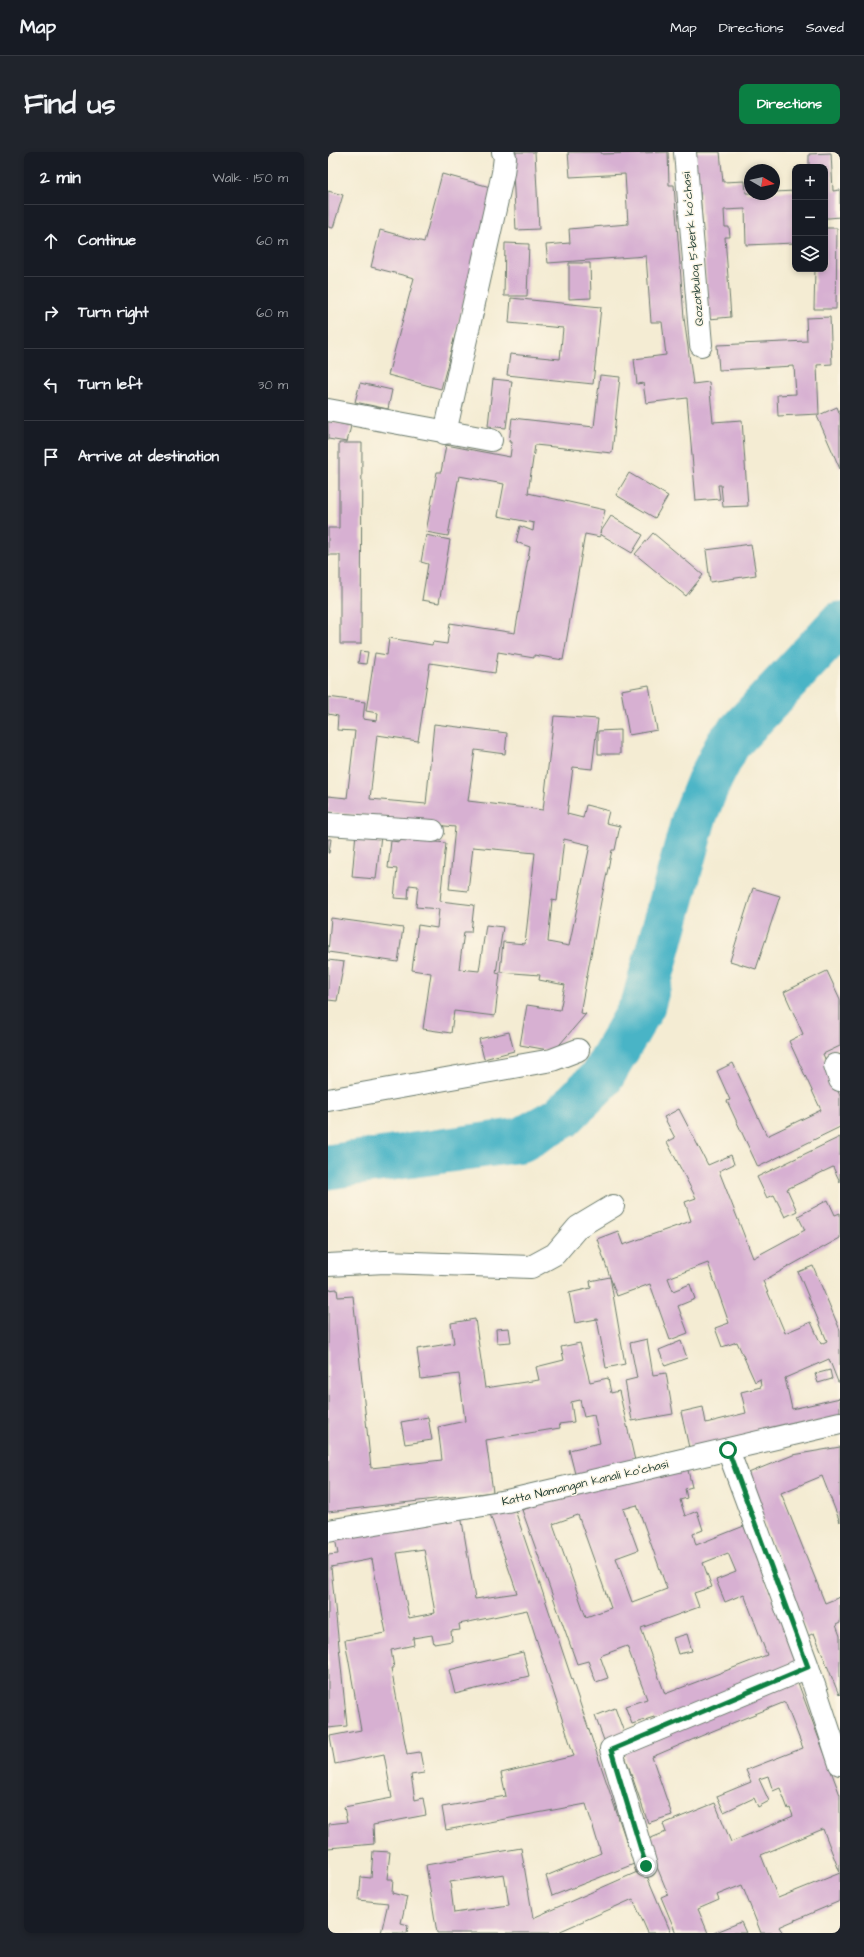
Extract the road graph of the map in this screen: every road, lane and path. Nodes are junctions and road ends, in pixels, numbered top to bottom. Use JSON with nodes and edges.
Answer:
{"nodes":[{"id":1,"x":503,"y":152,"type":"edge"},
{"id":2,"x":685,"y":152,"type":"edge"},
{"id":3,"x":701,"y":345,"type":"dead end"},
{"id":4,"x":328,"y":410,"type":"edge"},
{"id":5,"x":445,"y":432,"type":"junction"},
{"id":6,"x":491,"y":440,"type":"dead end"},
{"id":7,"x":328,"y":824,"type":"edge"},
{"id":8,"x":433,"y":831,"type":"dead end"},
{"id":9,"x":578,"y":1050,"type":"dead end"},
{"id":10,"x":328,"y":1100,"type":"edge"},
{"id":11,"x":613,"y":1206,"type":"dead end"},
{"id":12,"x":328,"y":1265,"type":"edge"},
{"id":13,"x":840,"y":1423,"type":"edge"},
{"id":14,"x":728,"y":1450,"type":"junction"},
{"id":15,"x":328,"y":1531,"type":"edge"},
{"id":16,"x":808,"y":1667,"type":"junction"},
{"id":17,"x":840,"y":1764,"type":"edge"},
{"id":18,"x":646,"y":1866,"type":"dead end"}],
"edges":[{"from":1,"to":5,"type":"street"},
{"from":2,"to":3,"type":"street","name":"Qozonbuloq 5-berk koʻchasi"},
{"from":4,"to":5,"type":"street"},
{"from":5,"to":6,"type":"street"},
{"from":7,"to":8,"type":"street"},
{"from":9,"to":10,"type":"street"},
{"from":11,"to":12,"type":"street"},
{"from":13,"to":14,"type":"street","name":"Katta Namangan kanali koʻchasi"},
{"from":14,"to":15,"type":"street","name":"Katta Namangan kanali koʻchasi"},
{"from":14,"to":16,"type":"street"},
{"from":16,"to":17,"type":"street"},
{"from":16,"to":18,"type":"street"}]}
